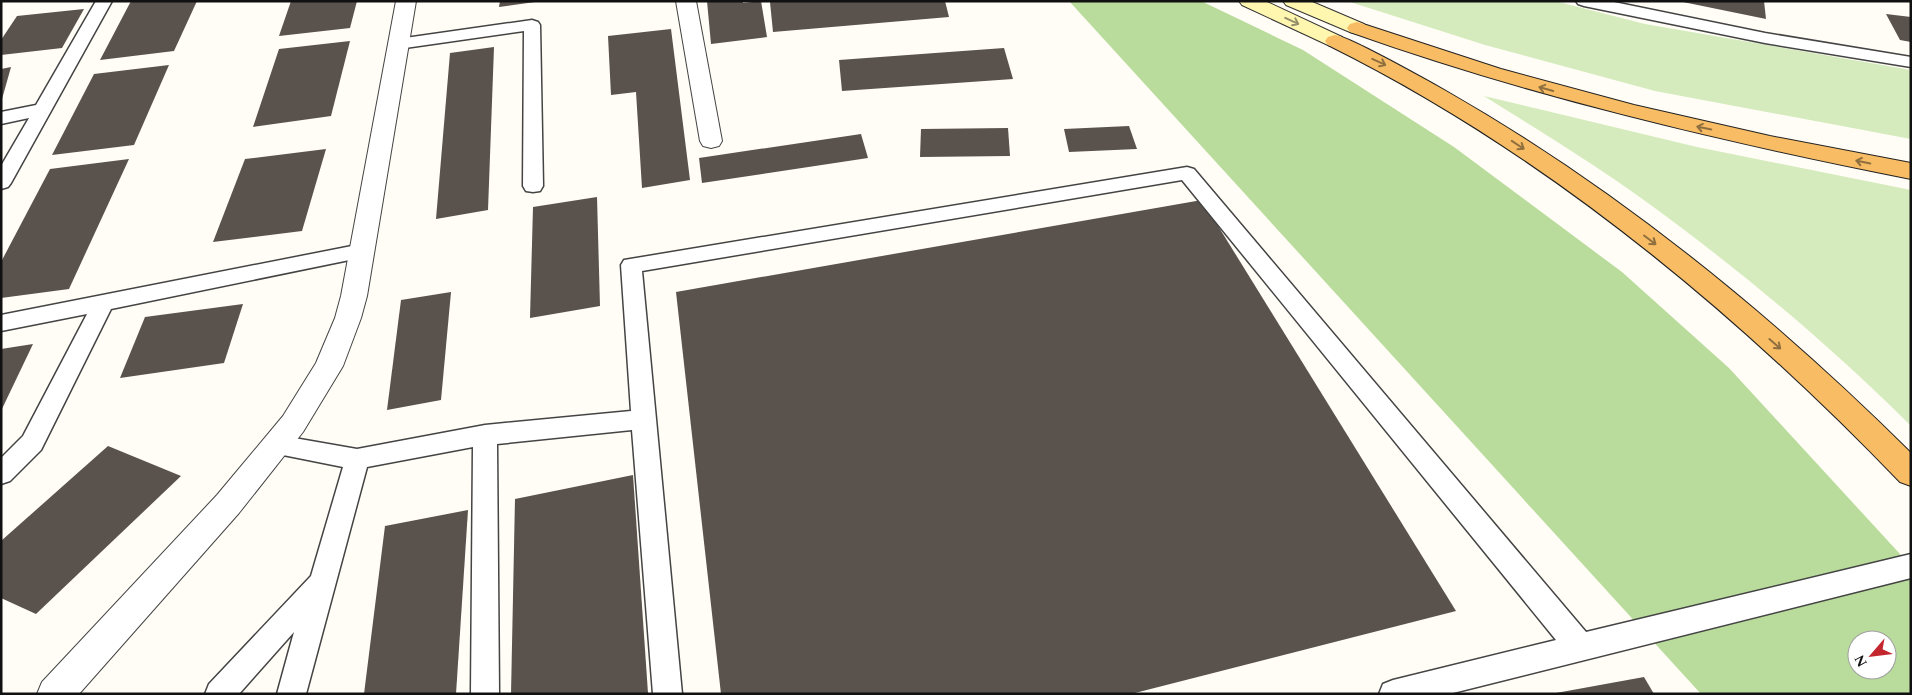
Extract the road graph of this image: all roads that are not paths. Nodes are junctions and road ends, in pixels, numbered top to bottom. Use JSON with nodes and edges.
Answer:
{"nodes":[{"id":1,"x":104,"y":1,"type":"edge"},
{"id":2,"x":406,"y":1,"type":"edge"},
{"id":3,"x":686,"y":1,"type":"edge"},
{"id":4,"x":1249,"y":1,"type":"edge"},
{"id":5,"x":1293,"y":1,"type":"edge"},
{"id":6,"x":1584,"y":1,"type":"edge"},
{"id":7,"x":1357,"y":28,"type":"joint"},
{"id":8,"x":1335,"y":41,"type":"joint"},
{"id":9,"x":398,"y":44,"type":"junction"},
{"id":10,"x":1911,"y":62,"type":"edge"},
{"id":11,"x":43,"y":109,"type":"junction"},
{"id":12,"x":1,"y":118,"type":"edge"},
{"id":13,"x":711,"y":141,"type":"dead end"},
{"id":14,"x":1911,"y":171,"type":"edge"},
{"id":15,"x":1,"y":183,"type":"edge"},
{"id":16,"x":533,"y":186,"type":"dead end"},
{"id":17,"x":362,"y":251,"type":"junction"},
{"id":18,"x":104,"y":302,"type":"junction"},
{"id":19,"x":1,"y":323,"type":"edge"},
{"id":20,"x":643,"y":419,"type":"junction"},
{"id":21,"x":485,"y":435,"type":"junction"},
{"id":22,"x":277,"y":445,"type":"junction"},
{"id":23,"x":357,"y":459,"type":"junction"},
{"id":24,"x":1911,"y":473,"type":"edge"},
{"id":25,"x":1,"y":474,"type":"edge"},
{"id":26,"x":1911,"y":566,"type":"edge"},
{"id":27,"x":323,"y":582,"type":"junction"},
{"id":28,"x":1580,"y":647,"type":"junction"},
{"id":29,"x":55,"y":694,"type":"edge"},
{"id":30,"x":219,"y":694,"type":"edge"},
{"id":31,"x":291,"y":694,"type":"edge"},
{"id":32,"x":485,"y":694,"type":"edge"},
{"id":33,"x":668,"y":694,"type":"edge"},
{"id":34,"x":1393,"y":694,"type":"edge"}],
"edges":[{"from":1,"to":11,"type":"lane"},
{"from":2,"to":9,"type":"street"},
{"from":3,"to":13,"type":"street"},
{"from":4,"to":8,"type":"main road","one_way":true},
{"from":5,"to":7,"type":"main road"},
{"from":6,"to":10,"type":"lane"},
{"from":14,"to":7,"type":"highway","one_way":true},
{"from":8,"to":24,"type":"highway","one_way":true},
{"from":9,"to":16,"type":"lane"},
{"from":9,"to":17,"type":"street"},
{"from":11,"to":12,"type":"lane"},
{"from":11,"to":15,"type":"lane"},
{"from":17,"to":18,"type":"lane"},
{"from":17,"to":22,"type":"street"},
{"from":18,"to":19,"type":"lane"},
{"from":18,"to":25,"type":"lane"},
{"from":20,"to":21,"type":"lane"},
{"from":20,"to":28,"type":"lane"},
{"from":20,"to":33,"type":"lane"},
{"from":21,"to":23,"type":"lane"},
{"from":21,"to":32,"type":"lane"},
{"from":22,"to":23,"type":"lane"},
{"from":22,"to":29,"type":"street"},
{"from":23,"to":27,"type":"lane"},
{"from":26,"to":28,"type":"lane"},
{"from":27,"to":30,"type":"lane"},
{"from":27,"to":31,"type":"lane"},
{"from":28,"to":34,"type":"lane"}]}
